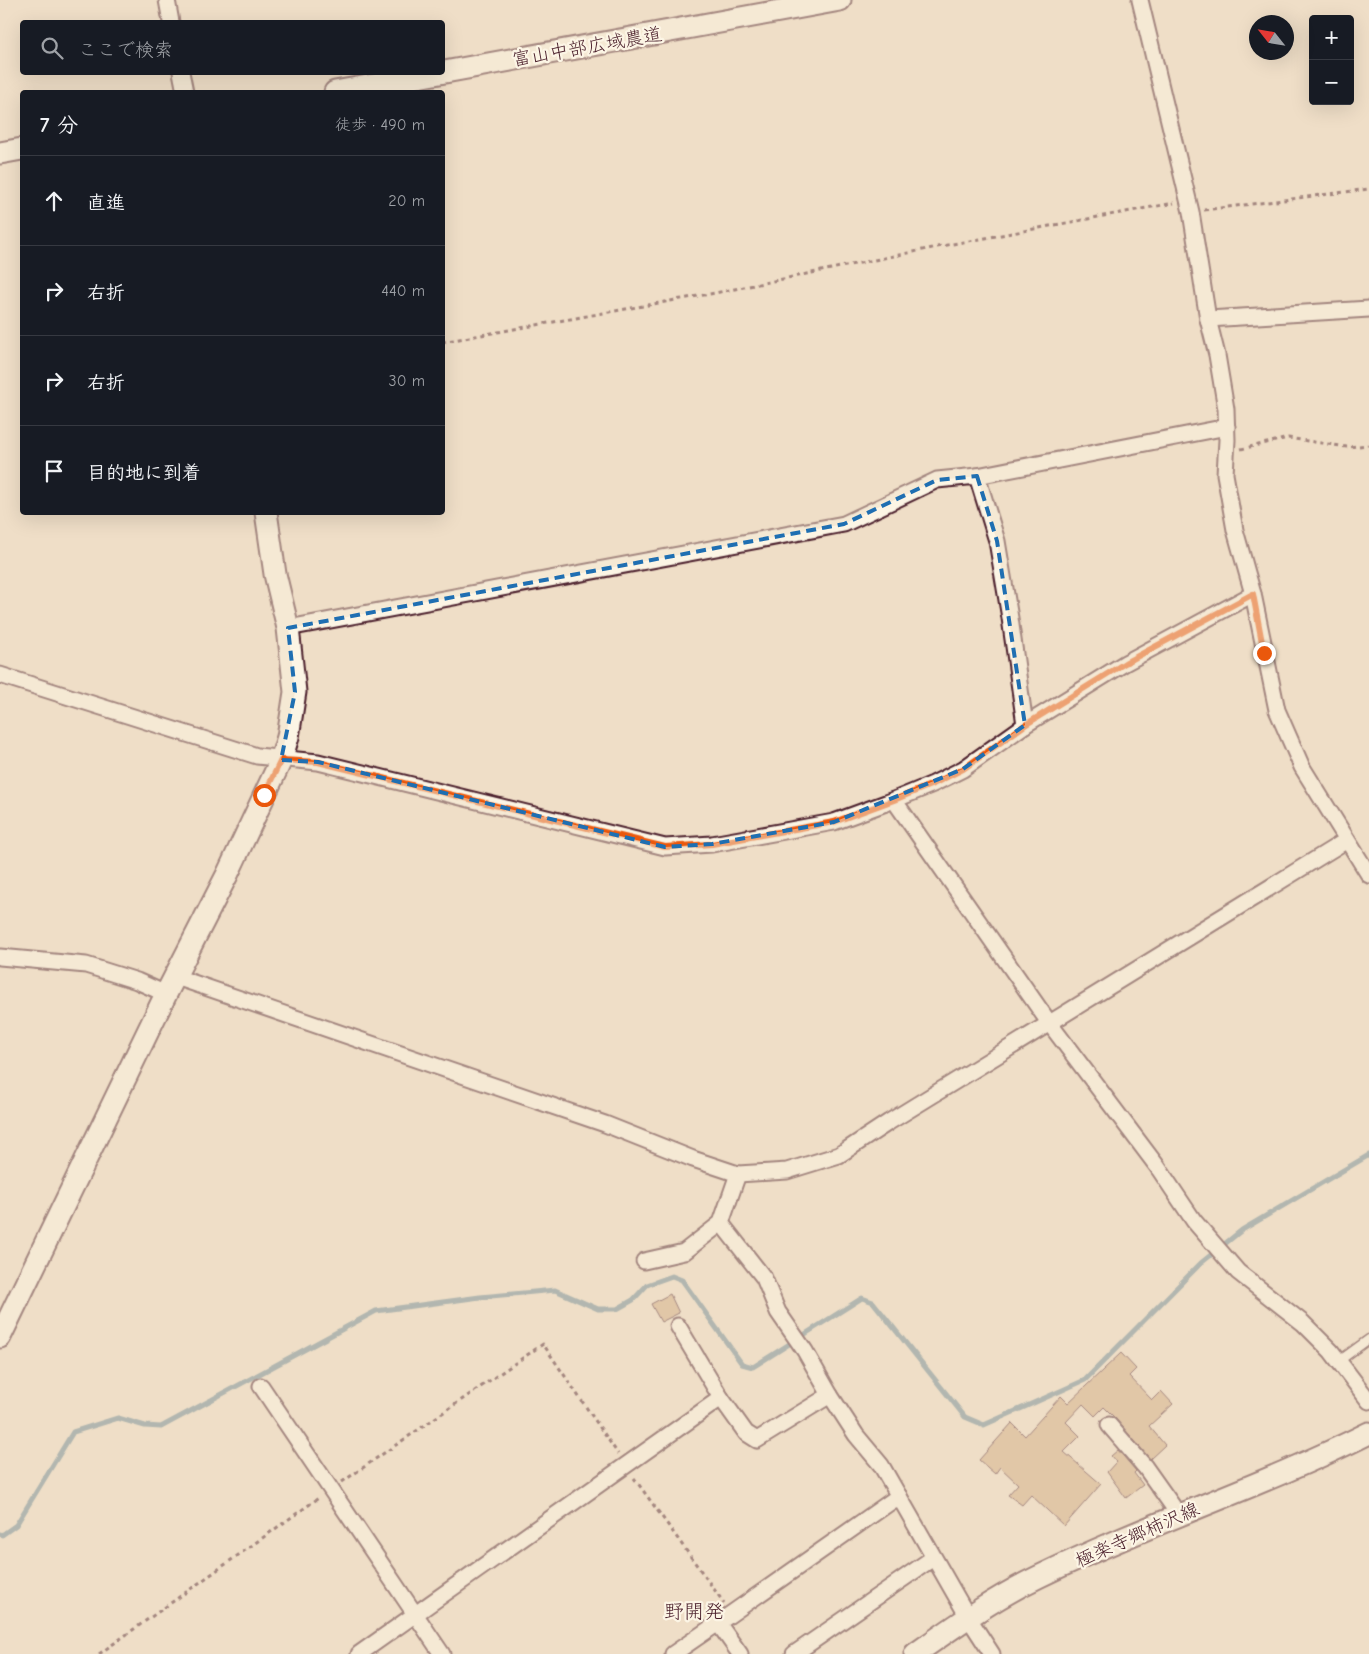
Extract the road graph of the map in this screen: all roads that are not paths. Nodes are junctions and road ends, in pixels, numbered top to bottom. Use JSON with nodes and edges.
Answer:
{"nodes":[{"id":1,"x":167,"y":0,"type":"edge"},
{"id":2,"x":840,"y":0,"type":"edge"},
{"id":3,"x":1140,"y":0,"type":"edge"},
{"id":4,"x":171,"y":20,"type":"edge"},
{"id":5,"x":445,"y":72,"type":"edge"},
{"id":6,"x":182,"y":75,"type":"edge"},
{"id":7,"x":428,"y":75,"type":"edge"},
{"id":8,"x":185,"y":90,"type":"edge"},
{"id":9,"x":346,"y":90,"type":"edge"},
{"id":10,"x":20,"y":149,"type":"edge"},
{"id":11,"x":0,"y":154,"type":"edge"},
{"id":12,"x":1369,"y":309,"type":"edge"},
{"id":13,"x":1208,"y":319,"type":"junction"},
{"id":14,"x":1227,"y":427,"type":"junction"},
{"id":15,"x":977,"y":476,"type":"junction"},
{"id":16,"x":266,"y":515,"type":"edge"},
{"id":17,"x":1253,"y":594,"type":"junction"},
{"id":18,"x":288,"y":628,"type":"junction"},
{"id":19,"x":0,"y":675,"type":"edge"},
{"id":20,"x":1025,"y":725,"type":"junction"},
{"id":21,"x":281,"y":760,"type":"junction"},
{"id":22,"x":894,"y":800,"type":"junction"},
{"id":23,"x":1347,"y":840,"type":"junction"},
{"id":24,"x":1369,"y":875,"type":"edge"},
{"id":25,"x":0,"y":957,"type":"edge"},
{"id":26,"x":171,"y":986,"type":"junction"},
{"id":27,"x":1050,"y":1024,"type":"junction"},
{"id":28,"x":738,"y":1174,"type":"junction"},
{"id":29,"x":721,"y":1223,"type":"junction"},
{"id":30,"x":644,"y":1261,"type":"dead end"},
{"id":31,"x":678,"y":1326,"type":"dead end"},
{"id":32,"x":1,"y":1332,"type":"edge"},
{"id":33,"x":1369,"y":1339,"type":"edge"},
{"id":34,"x":1339,"y":1361,"type":"junction"},
{"id":35,"x":260,"y":1386,"type":"dead end"},
{"id":36,"x":830,"y":1395,"type":"junction"},
{"id":37,"x":721,"y":1398,"type":"junction"},
{"id":38,"x":1369,"y":1401,"type":"edge"},
{"id":39,"x":1109,"y":1425,"type":"dead end"},
{"id":40,"x":1369,"y":1433,"type":"edge"},
{"id":41,"x":899,"y":1496,"type":"junction"},
{"id":42,"x":1179,"y":1515,"type":"junction"},
{"id":43,"x":933,"y":1558,"type":"junction"},
{"id":44,"x":416,"y":1614,"type":"junction"},
{"id":45,"x":968,"y":1617,"type":"junction"},
{"id":46,"x":718,"y":1623,"type":"junction"},
{"id":47,"x":359,"y":1654,"type":"edge"},
{"id":48,"x":442,"y":1654,"type":"edge"},
{"id":49,"x":673,"y":1654,"type":"edge"},
{"id":50,"x":740,"y":1654,"type":"edge"},
{"id":51,"x":794,"y":1654,"type":"edge"},
{"id":52,"x":915,"y":1654,"type":"edge"},
{"id":53,"x":992,"y":1654,"type":"edge"}],
"edges":[{"from":1,"to":4,"type":"street"},
{"from":2,"to":5,"type":"street","name":"富山中部広域農道"},
{"from":3,"to":13,"type":"street"},
{"from":6,"to":8,"type":"street"},
{"from":7,"to":9,"type":"street","name":"富山中部広域農道"},
{"from":10,"to":11,"type":"street"},
{"from":12,"to":13,"type":"street"},
{"from":13,"to":14,"type":"street"},
{"from":14,"to":15,"type":"street"},
{"from":14,"to":17,"type":"street"},
{"from":15,"to":18,"type":"street"},
{"from":15,"to":20,"type":"street"},
{"from":16,"to":18,"type":"street"},
{"from":17,"to":20,"type":"street"},
{"from":17,"to":23,"type":"street"},
{"from":18,"to":21,"type":"street"},
{"from":19,"to":21,"type":"street"},
{"from":20,"to":22,"type":"street"},
{"from":21,"to":22,"type":"street"},
{"from":21,"to":26,"type":"street"},
{"from":22,"to":27,"type":"street"},
{"from":23,"to":24,"type":"street"},
{"from":23,"to":27,"type":"street"},
{"from":25,"to":26,"type":"street"},
{"from":26,"to":28,"type":"street"},
{"from":26,"to":32,"type":"street"},
{"from":27,"to":28,"type":"street"},
{"from":27,"to":34,"type":"street"},
{"from":28,"to":29,"type":"street"},
{"from":29,"to":30,"type":"street"},
{"from":29,"to":36,"type":"street"},
{"from":31,"to":37,"type":"street"},
{"from":33,"to":34,"type":"lane"},
{"from":34,"to":38,"type":"street"},
{"from":35,"to":44,"type":"street"},
{"from":36,"to":37,"type":"street"},
{"from":36,"to":41,"type":"street"},
{"from":37,"to":44,"type":"street"},
{"from":39,"to":42,"type":"street"},
{"from":40,"to":42,"type":"street","name":"極楽寺郷柿沢線"},
{"from":41,"to":43,"type":"street"},
{"from":41,"to":46,"type":"street"},
{"from":42,"to":45,"type":"street","name":"極楽寺郷柿沢線"},
{"from":43,"to":45,"type":"street"},
{"from":43,"to":51,"type":"street"},
{"from":44,"to":47,"type":"street"},
{"from":44,"to":48,"type":"street"},
{"from":45,"to":52,"type":"street","name":"極楽寺郷柿沢線"},
{"from":45,"to":53,"type":"street"},
{"from":46,"to":49,"type":"street"},
{"from":46,"to":50,"type":"street"}]}
